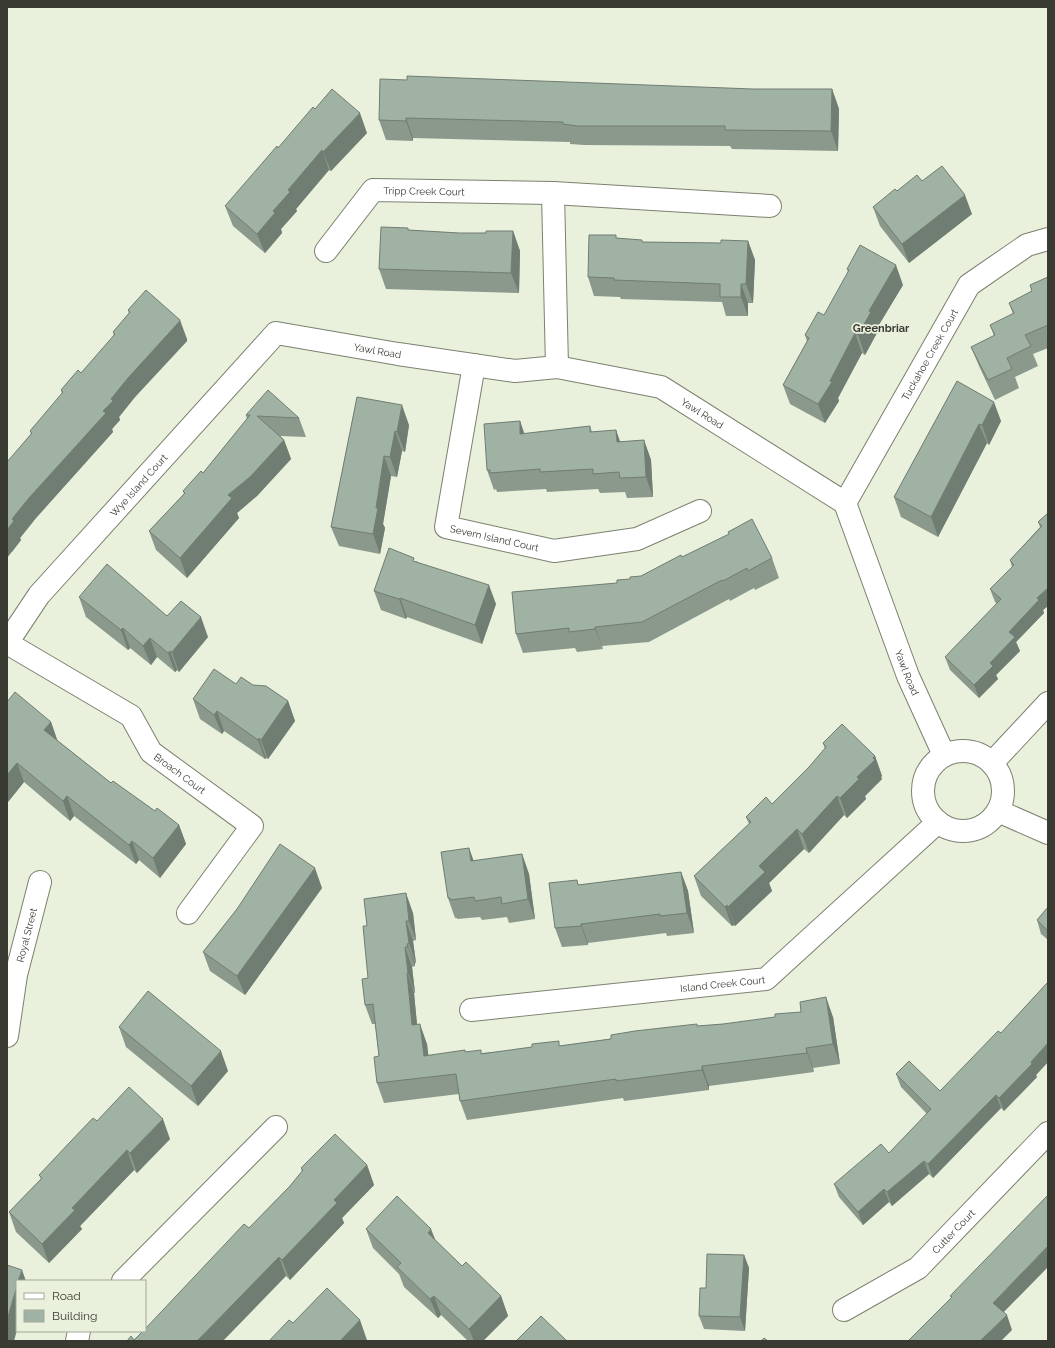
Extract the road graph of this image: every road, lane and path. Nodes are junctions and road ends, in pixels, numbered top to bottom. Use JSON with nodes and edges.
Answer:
{"nodes":[{"id":1,"x":553,"y":193,"type":"junction"},
{"id":2,"x":770,"y":206,"type":"dead end"},
{"id":3,"x":1048,"y":240,"type":"edge"},
{"id":4,"x":326,"y":251,"type":"dead end"},
{"id":5,"x":276,"y":333,"type":"joint"},
{"id":6,"x":474,"y":365,"type":"junction"},
{"id":7,"x":557,"y":367,"type":"junction"},
{"id":8,"x":845,"y":503,"type":"junction"},
{"id":9,"x":700,"y":511,"type":"dead end"},
{"id":10,"x":7,"y":643,"type":"edge"},
{"id":11,"x":1048,"y":703,"type":"edge"},
{"id":12,"x":944,"y":755,"type":"junction"},
{"id":13,"x":992,"y":763,"type":"junction"},
{"id":14,"x":998,"y":811,"type":"junction"},
{"id":15,"x":938,"y":822,"type":"junction"},
{"id":16,"x":1048,"y":833,"type":"edge"},
{"id":17,"x":40,"y":882,"type":"dead end"},
{"id":18,"x":188,"y":913,"type":"dead end"},
{"id":19,"x":12,"y":973,"type":"edge"},
{"id":20,"x":471,"y":1010,"type":"dead end"},
{"id":21,"x":7,"y":1036,"type":"edge"},
{"id":22,"x":276,"y":1127,"type":"dead end"},
{"id":23,"x":1048,"y":1133,"type":"edge"},
{"id":24,"x":125,"y":1280,"type":"edge"},
{"id":25,"x":844,"y":1310,"type":"dead end"}],
"edges":[{"from":1,"to":2,"type":"street","name":"Tripp Creek Court"},
{"from":1,"to":4,"type":"street","name":"Tripp Creek Court"},
{"from":1,"to":7,"type":"street"},
{"from":3,"to":8,"type":"street","name":"Tuckahoe Creek Court"},
{"from":5,"to":6,"type":"street","name":"Yawl Road"},
{"from":5,"to":10,"type":"street","name":"Wye Island Court"},
{"from":6,"to":7,"type":"street","name":"Yawl Road"},
{"from":6,"to":9,"type":"street","name":"Severn Island Court"},
{"from":7,"to":8,"type":"street","name":"Yawl Road"},
{"from":8,"to":12,"type":"street","name":"Yawl Road"},
{"from":10,"to":18,"type":"street","name":"Broach Court"},
{"from":11,"to":13,"type":"street"},
{"from":12,"to":13,"type":"street"},
{"from":12,"to":15,"type":"street"},
{"from":13,"to":14,"type":"street"},
{"from":14,"to":15,"type":"street"},
{"from":14,"to":16,"type":"street"},
{"from":15,"to":20,"type":"street","name":"Island Creek Court"},
{"from":17,"to":19,"type":"street","name":"Royal Street"},
{"from":19,"to":21,"type":"street","name":"Royal Street"},
{"from":22,"to":24,"type":"street"},
{"from":23,"to":25,"type":"street","name":"Cutter Court"}]}
